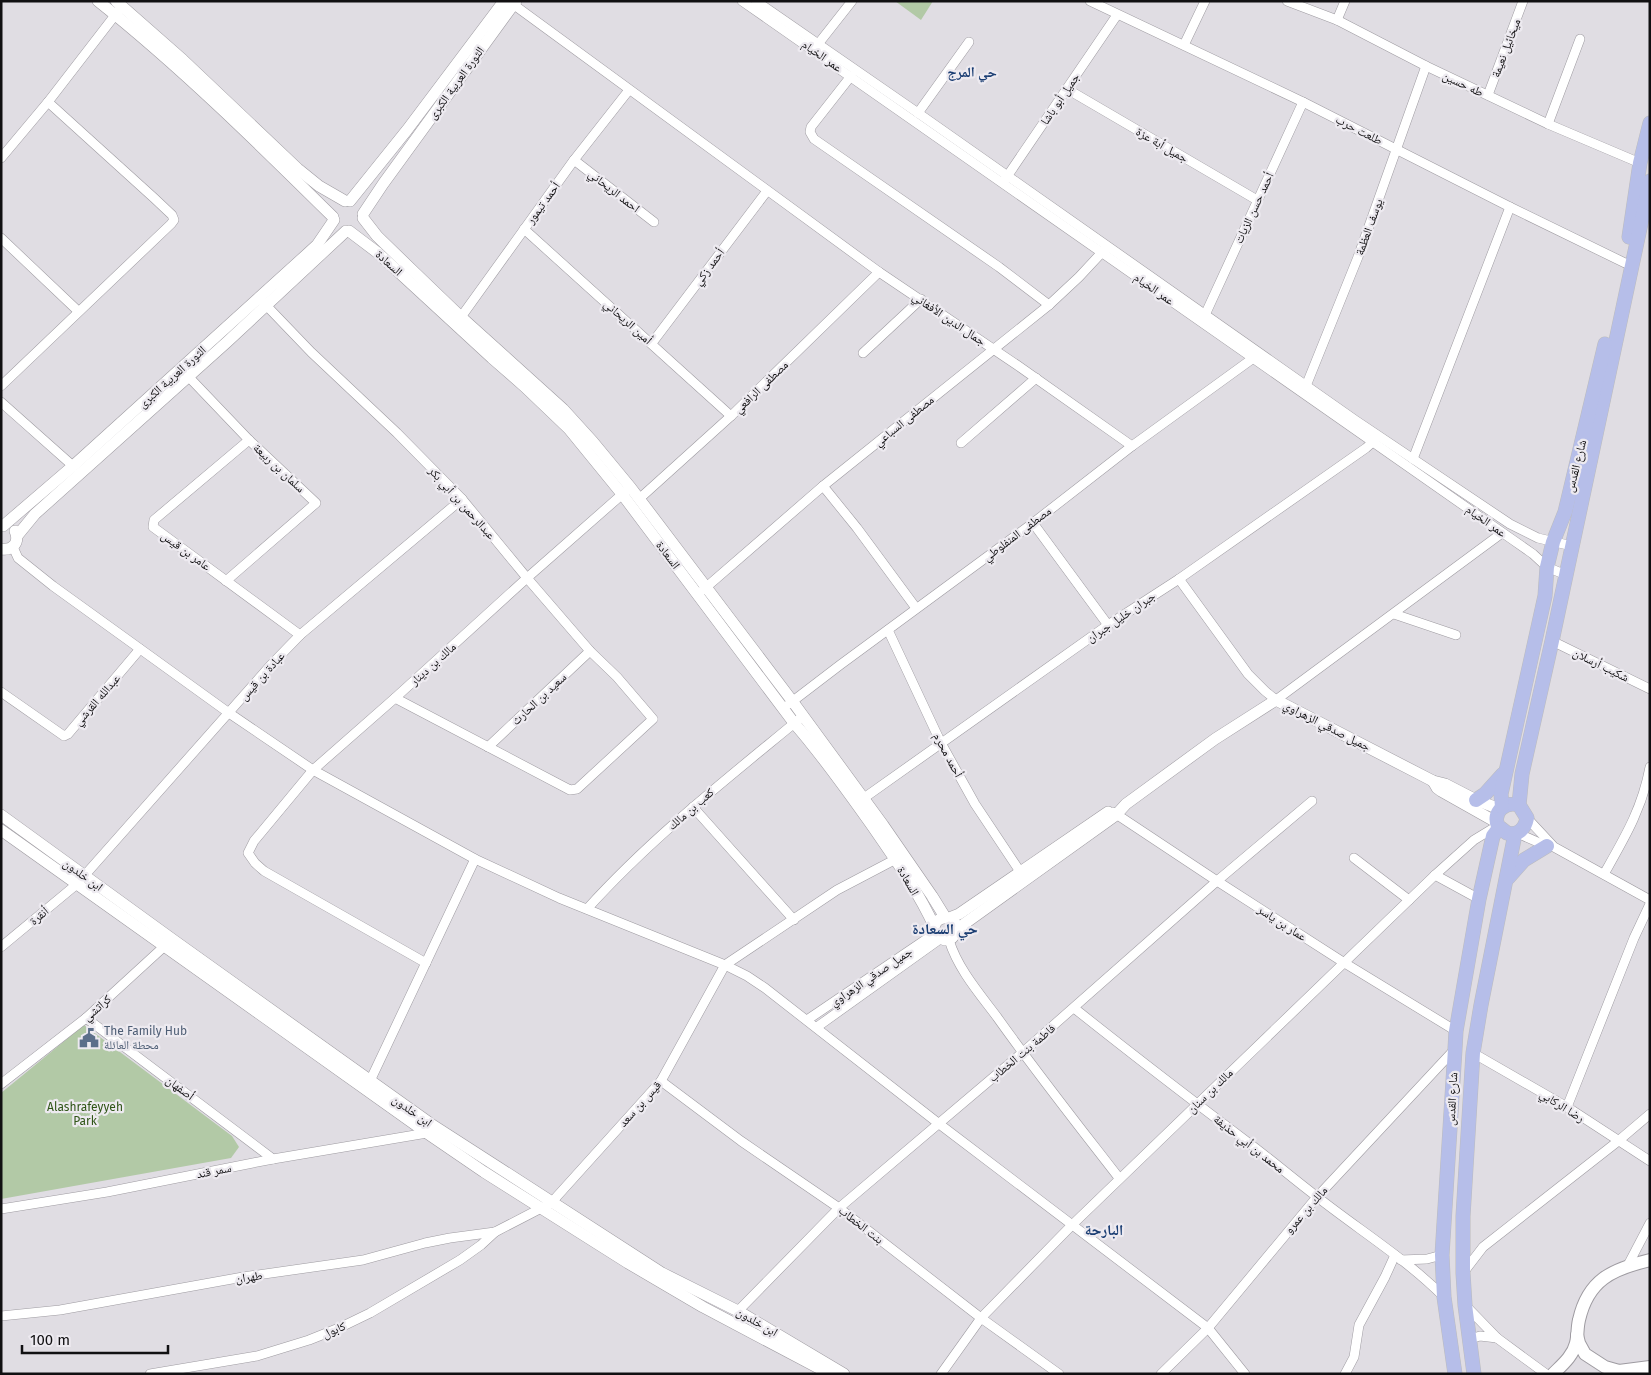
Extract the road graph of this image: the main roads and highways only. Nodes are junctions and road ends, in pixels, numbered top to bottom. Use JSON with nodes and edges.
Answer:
{"nodes":[{"id":1,"x":1650,"y":123,"type":"edge"},
{"id":2,"x":1650,"y":181,"type":"edge"},
{"id":3,"x":1506,"y":772,"type":"junction"},
{"id":4,"x":1476,"y":800,"type":"road end"},
{"id":5,"x":1519,"y":806,"type":"junction"},
{"id":6,"x":1499,"y":818,"type":"junction"},
{"id":7,"x":1516,"y":834,"type":"junction"},
{"id":8,"x":1551,"y":847,"type":"road end"},
{"id":9,"x":1506,"y":880,"type":"junction"},
{"id":10,"x":1650,"y":1260,"type":"edge"},
{"id":11,"x":1576,"y":1332,"type":"junction"},
{"id":12,"x":1650,"y":1366,"type":"edge"},
{"id":13,"x":1619,"y":1371,"type":"junction"},
{"id":14,"x":1456,"y":1374,"type":"edge"},
{"id":15,"x":1474,"y":1374,"type":"edge"},
{"id":16,"x":1554,"y":1374,"type":"edge"},
{"id":17,"x":1606,"y":1374,"type":"edge"}],
"edges":[{"from":1,"to":3,"type":"main road","name":"شارع القدس"},
{"from":2,"to":5,"type":"main road"},
{"from":3,"to":4,"type":"main road"},
{"from":3,"to":6,"type":"main road","name":"شارع القدس"},
{"from":5,"to":6,"type":"main road"},
{"from":5,"to":7,"type":"main road"},
{"from":6,"to":7,"type":"main road"},
{"from":6,"to":14,"type":"main road","name":"شارع القدس"},
{"from":7,"to":9,"type":"main road"},
{"from":8,"to":9,"type":"main road"},
{"from":9,"to":15,"type":"main road"},
{"from":10,"to":11,"type":"main road"},
{"from":11,"to":13,"type":"main road"},
{"from":11,"to":16,"type":"main road"},
{"from":12,"to":13,"type":"main road"},
{"from":13,"to":17,"type":"main road"}]}
